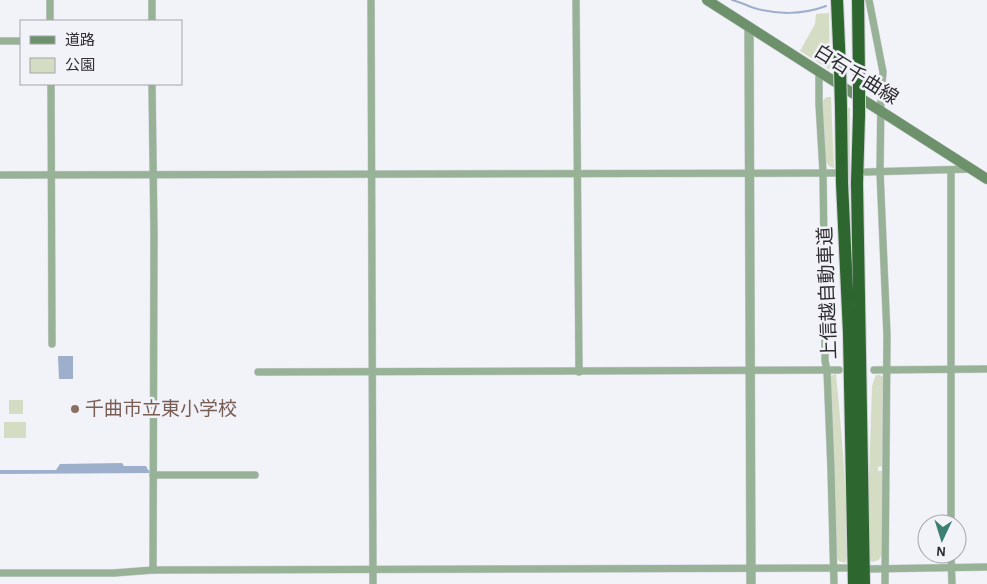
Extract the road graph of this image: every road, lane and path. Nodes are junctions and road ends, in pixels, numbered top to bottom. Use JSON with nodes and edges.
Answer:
{"nodes":[{"id":1,"x":50,"y":0,"type":"edge"},
{"id":2,"x":152,"y":0,"type":"edge"},
{"id":3,"x":371,"y":0,"type":"edge"},
{"id":4,"x":576,"y":0,"type":"edge"},
{"id":5,"x":707,"y":0,"type":"edge"},
{"id":6,"x":837,"y":0,"type":"edge"},
{"id":7,"x":858,"y":0,"type":"edge"},
{"id":8,"x":869,"y":0,"type":"edge"},
{"id":9,"x":50,"y":20,"type":"edge"},
{"id":10,"x":152,"y":20,"type":"edge"},
{"id":11,"x":749,"y":28,"type":"junction"},
{"id":12,"x":20,"y":40,"type":"edge"},
{"id":13,"x":0,"y":41,"type":"edge"},
{"id":14,"x":819,"y":72,"type":"junction"},
{"id":15,"x":51,"y":85,"type":"edge"},
{"id":16,"x":152,"y":85,"type":"edge"},
{"id":17,"x":882,"y":112,"type":"junction"},
{"id":18,"x":972,"y":169,"type":"junction"},
{"id":19,"x":951,"y":170,"type":"junction"},
{"id":20,"x":823,"y":172,"type":"junction"},
{"id":21,"x":866,"y":172,"type":"dead end"},
{"id":22,"x":880,"y":172,"type":"junction"},
{"id":23,"x":749,"y":173,"type":"junction"},
{"id":24,"x":836,"y":173,"type":"dead end"},
{"id":25,"x":153,"y":174,"type":"junction"},
{"id":26,"x":372,"y":174,"type":"junction"},
{"id":27,"x":578,"y":174,"type":"junction"},
{"id":28,"x":51,"y":175,"type":"junction"},
{"id":29,"x":0,"y":176,"type":"edge"},
{"id":30,"x":987,"y":179,"type":"edge"},
{"id":31,"x":52,"y":344,"type":"dead end"},
{"id":32,"x":951,"y":369,"type":"junction"},
{"id":33,"x":987,"y":369,"type":"edge"},
{"id":34,"x":827,"y":370,"type":"junction"},
{"id":35,"x":839,"y":370,"type":"dead end"},
{"id":36,"x":874,"y":370,"type":"dead end"},
{"id":37,"x":887,"y":370,"type":"junction"},
{"id":38,"x":373,"y":371,"type":"junction"},
{"id":39,"x":751,"y":371,"type":"junction"},
{"id":40,"x":258,"y":372,"type":"dead end"},
{"id":41,"x":579,"y":372,"type":"junction"},
{"id":42,"x":255,"y":475,"type":"dead end"},
{"id":43,"x":153,"y":476,"type":"junction"},
{"id":44,"x":951,"y":514,"type":"edge"},
{"id":45,"x":751,"y":567,"type":"junction"},
{"id":46,"x":952,"y":567,"type":"junction"},
{"id":47,"x":987,"y":567,"type":"edge"},
{"id":48,"x":834,"y":568,"type":"junction"},
{"id":49,"x":846,"y":568,"type":"dead end"},
{"id":50,"x":885,"y":568,"type":"junction"},
{"id":51,"x":373,"y":569,"type":"junction"},
{"id":52,"x":869,"y":569,"type":"dead end"},
{"id":53,"x":153,"y":570,"type":"junction"},
{"id":54,"x":0,"y":573,"type":"edge"},
{"id":55,"x":373,"y":584,"type":"edge"},
{"id":56,"x":751,"y":584,"type":"edge"},
{"id":57,"x":834,"y":584,"type":"edge"},
{"id":58,"x":854,"y":584,"type":"edge"},
{"id":59,"x":864,"y":584,"type":"edge"},
{"id":60,"x":885,"y":584,"type":"edge"},
{"id":61,"x":952,"y":584,"type":"edge"}],
"edges":[{"from":1,"to":9,"type":"street"},
{"from":2,"to":10,"type":"street"},
{"from":3,"to":26,"type":"street"},
{"from":4,"to":27,"type":"street"},
{"from":5,"to":11,"type":"main road","name":"白石千曲線"},
{"from":6,"to":58,"type":"highway","name":"上信越自動車道","bridge":true},
{"from":7,"to":59,"type":"highway","name":"上信越自動車道","bridge":true},
{"from":8,"to":17,"type":"street"},
{"from":11,"to":14,"type":"main road","name":"白石千曲線"},
{"from":11,"to":23,"type":"street"},
{"from":12,"to":13,"type":"street"},
{"from":14,"to":17,"type":"main road","name":"白石千曲線"},
{"from":14,"to":20,"type":"street"},
{"from":15,"to":28,"type":"street"},
{"from":16,"to":25,"type":"street"},
{"from":17,"to":18,"type":"main road","name":"白石千曲線"},
{"from":17,"to":22,"type":"street"},
{"from":18,"to":19,"type":"street"},
{"from":18,"to":30,"type":"main road","name":"白石千曲線"},
{"from":19,"to":22,"type":"street"},
{"from":19,"to":32,"type":"street"},
{"from":20,"to":23,"type":"street"},
{"from":20,"to":24,"type":"street"},
{"from":20,"to":34,"type":"street"},
{"from":21,"to":22,"type":"street"},
{"from":22,"to":37,"type":"street"},
{"from":23,"to":27,"type":"street"},
{"from":23,"to":39,"type":"street"},
{"from":25,"to":26,"type":"street"},
{"from":25,"to":28,"type":"street"},
{"from":25,"to":43,"type":"street"},
{"from":26,"to":27,"type":"street"},
{"from":26,"to":38,"type":"street"},
{"from":27,"to":41,"type":"street"},
{"from":28,"to":29,"type":"street"},
{"from":28,"to":31,"type":"street"},
{"from":32,"to":33,"type":"street"},
{"from":32,"to":37,"type":"street"},
{"from":32,"to":44,"type":"street"},
{"from":34,"to":35,"type":"street"},
{"from":34,"to":39,"type":"street"},
{"from":34,"to":48,"type":"street"},
{"from":36,"to":37,"type":"street"},
{"from":37,"to":50,"type":"street"},
{"from":38,"to":40,"type":"street"},
{"from":38,"to":41,"type":"street"},
{"from":38,"to":51,"type":"street"},
{"from":39,"to":41,"type":"street"},
{"from":39,"to":45,"type":"street"},
{"from":42,"to":43,"type":"street"},
{"from":43,"to":53,"type":"street"},
{"from":45,"to":48,"type":"street"},
{"from":45,"to":51,"type":"street"},
{"from":45,"to":56,"type":"street"},
{"from":46,"to":47,"type":"street"},
{"from":46,"to":50,"type":"street"},
{"from":46,"to":61,"type":"street"},
{"from":48,"to":49,"type":"street"},
{"from":48,"to":57,"type":"street"},
{"from":50,"to":52,"type":"street"},
{"from":50,"to":60,"type":"street"},
{"from":51,"to":53,"type":"street"},
{"from":51,"to":55,"type":"street"},
{"from":53,"to":54,"type":"street"}]}
